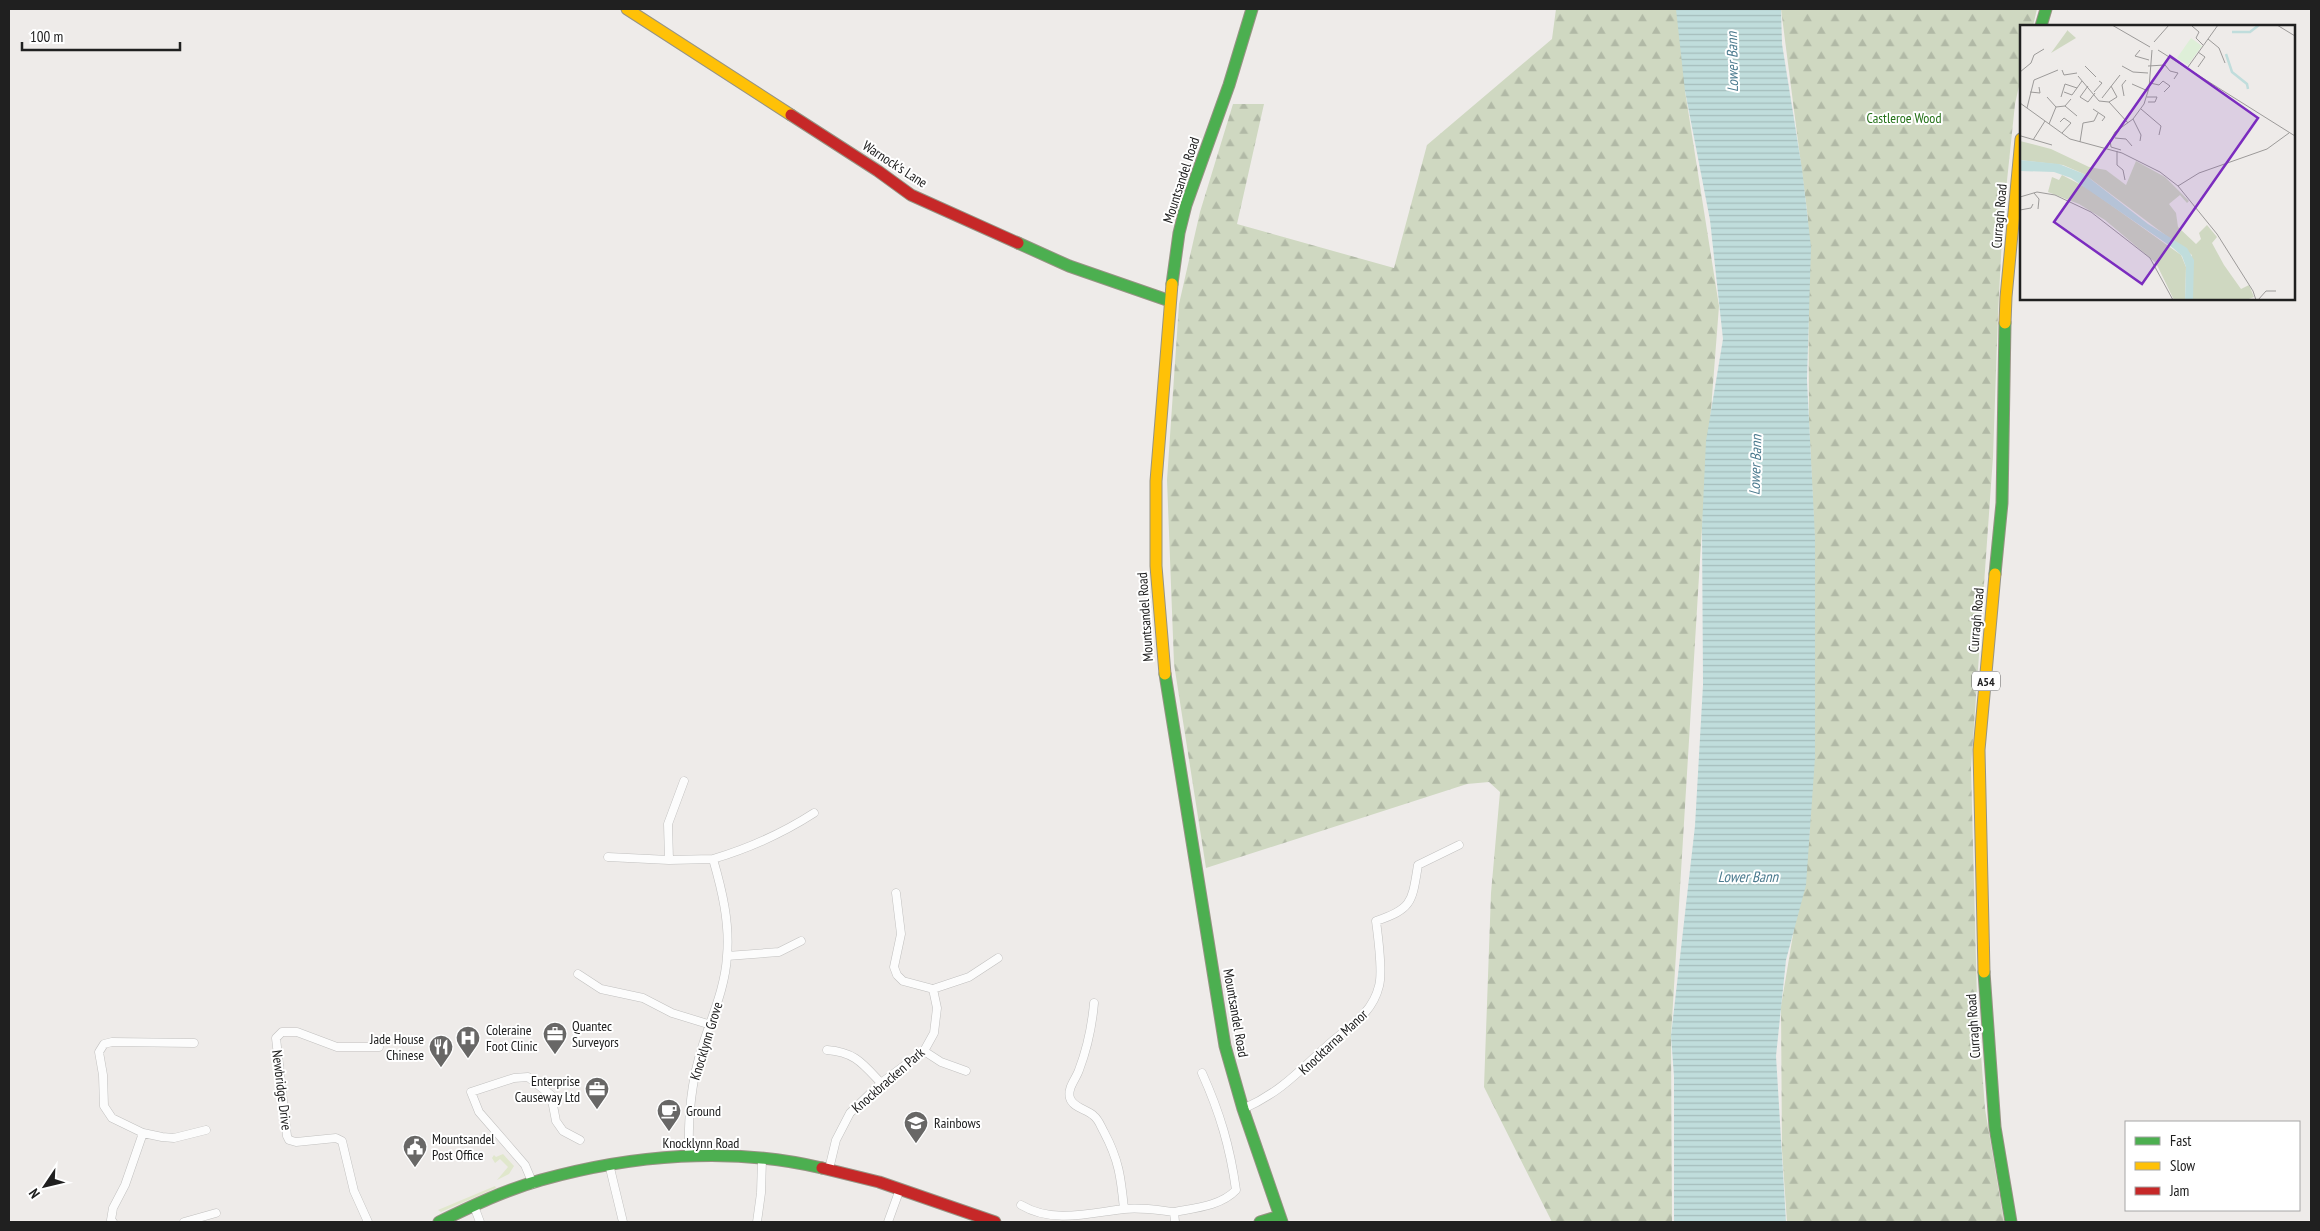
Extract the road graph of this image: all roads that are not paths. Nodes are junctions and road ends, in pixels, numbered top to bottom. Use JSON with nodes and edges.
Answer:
{"nodes":[{"id":1,"x":627,"y":9,"type":"edge"},
{"id":2,"x":1252,"y":9,"type":"edge"},
{"id":3,"x":2046,"y":9,"type":"edge"},
{"id":4,"x":2042,"y":25,"type":"edge"},
{"id":5,"x":2020,"y":150,"type":"edge"},
{"id":6,"x":1170,"y":301,"type":"junction"},
{"id":7,"x":684,"y":781,"type":"dead end"},
{"id":8,"x":814,"y":813,"type":"dead end"},
{"id":9,"x":1459,"y":845,"type":"dead end"},
{"id":10,"x":608,"y":858,"type":"dead end"},
{"id":11,"x":714,"y":859,"type":"junction"},
{"id":12,"x":669,"y":860,"type":"junction"},
{"id":13,"x":896,"y":893,"type":"dead end"},
{"id":14,"x":801,"y":941,"type":"dead end"},
{"id":15,"x":727,"y":956,"type":"junction"},
{"id":16,"x":998,"y":958,"type":"dead end"},
{"id":17,"x":578,"y":974,"type":"dead end"},
{"id":18,"x":933,"y":989,"type":"junction"},
{"id":19,"x":1094,"y":1003,"type":"dead end"},
{"id":20,"x":711,"y":1024,"type":"junction"},
{"id":21,"x":194,"y":1043,"type":"dead end"},
{"id":22,"x":379,"y":1047,"type":"dead end"},
{"id":23,"x":826,"y":1050,"type":"dead end"},
{"id":24,"x":924,"y":1051,"type":"junction"},
{"id":25,"x":966,"y":1071,"type":"dead end"},
{"id":26,"x":1202,"y":1073,"type":"dead end"},
{"id":27,"x":882,"y":1083,"type":"junction"},
{"id":28,"x":1243,"y":1109,"type":"junction"},
{"id":29,"x":206,"y":1130,"type":"dead end"},
{"id":30,"x":143,"y":1134,"type":"junction"},
{"id":31,"x":580,"y":1140,"type":"dead end"},
{"id":32,"x":689,"y":1156,"type":"junction"},
{"id":33,"x":762,"y":1159,"type":"junction"},
{"id":34,"x":609,"y":1164,"type":"junction"},
{"id":35,"x":829,"y":1169,"type":"junction"},
{"id":36,"x":533,"y":1184,"type":"junction"},
{"id":37,"x":900,"y":1189,"type":"junction"},
{"id":38,"x":1021,"y":1205,"type":"dead end"},
{"id":39,"x":474,"y":1206,"type":"junction"},
{"id":40,"x":1124,"y":1209,"type":"junction"},
{"id":41,"x":1174,"y":1212,"type":"junction"},
{"id":42,"x":216,"y":1213,"type":"dead end"},
{"id":43,"x":1281,"y":1219,"type":"edge"},
{"id":44,"x":113,"y":1222,"type":"edge"},
{"id":45,"x":184,"y":1222,"type":"edge"},
{"id":46,"x":368,"y":1222,"type":"edge"},
{"id":47,"x":439,"y":1222,"type":"edge"},
{"id":48,"x":480,"y":1222,"type":"edge"},
{"id":49,"x":623,"y":1222,"type":"edge"},
{"id":50,"x":757,"y":1222,"type":"edge"},
{"id":51,"x":888,"y":1222,"type":"edge"},
{"id":52,"x":995,"y":1222,"type":"edge"},
{"id":53,"x":1175,"y":1222,"type":"edge"},
{"id":54,"x":1260,"y":1222,"type":"edge"},
{"id":55,"x":2011,"y":1222,"type":"edge"}],
"edges":[{"from":1,"to":6,"type":"street","name":"Warnock's Lane"},
{"from":2,"to":6,"type":"street","name":"Mountsandel Road"},
{"from":3,"to":4,"type":"street"},
{"from":5,"to":55,"type":"street","name":"Curragh Road","number":"A54"},
{"from":6,"to":28,"type":"street","name":"Mountsandel Road"},
{"from":7,"to":12,"type":"street"},
{"from":8,"to":11,"type":"street"},
{"from":9,"to":28,"type":"street","name":"Knocktarna Manor"},
{"from":10,"to":12,"type":"street"},
{"from":11,"to":12,"type":"street"},
{"from":11,"to":15,"type":"street","name":"Knocklynn Grove"},
{"from":13,"to":18,"type":"street"},
{"from":14,"to":15,"type":"street"},
{"from":15,"to":20,"type":"street","name":"Knocklynn Grove"},
{"from":16,"to":18,"type":"street"},
{"from":17,"to":20,"type":"street"},
{"from":18,"to":24,"type":"street","name":"Knockbracken Park"},
{"from":19,"to":40,"type":"street"},
{"from":20,"to":32,"type":"street","name":"Knocklynn Grove"},
{"from":21,"to":30,"type":"street"},
{"from":22,"to":46,"type":"street","name":"Newbridge Drive"},
{"from":23,"to":27,"type":"street"},
{"from":24,"to":25,"type":"street"},
{"from":24,"to":27,"type":"street","name":"Knockbracken Park"},
{"from":26,"to":41,"type":"street"},
{"from":27,"to":35,"type":"street","name":"Knockbracken Park"},
{"from":28,"to":43,"type":"street","name":"Mountsandel Road"},
{"from":29,"to":30,"type":"street"},
{"from":30,"to":44,"type":"street"},
{"from":31,"to":36,"type":"street"},
{"from":32,"to":33,"type":"street","name":"Knocklynn Road"},
{"from":32,"to":34,"type":"street","name":"Knocklynn Road"},
{"from":33,"to":35,"type":"street","name":"Knocklynn Road"},
{"from":33,"to":50,"type":"street"},
{"from":34,"to":36,"type":"street","name":"Knocklynn Road"},
{"from":34,"to":49,"type":"street"},
{"from":35,"to":37,"type":"street","name":"Knocklynn Road"},
{"from":36,"to":39,"type":"street","name":"Knocklynn Road"},
{"from":37,"to":51,"type":"street"},
{"from":37,"to":52,"type":"street","name":"Knocklynn Road"},
{"from":38,"to":40,"type":"street"},
{"from":39,"to":47,"type":"street","name":"Knocklynn Road"},
{"from":39,"to":48,"type":"street"},
{"from":40,"to":41,"type":"street"},
{"from":41,"to":53,"type":"street"},
{"from":42,"to":45,"type":"street"},
{"from":43,"to":54,"type":"street"}]}
